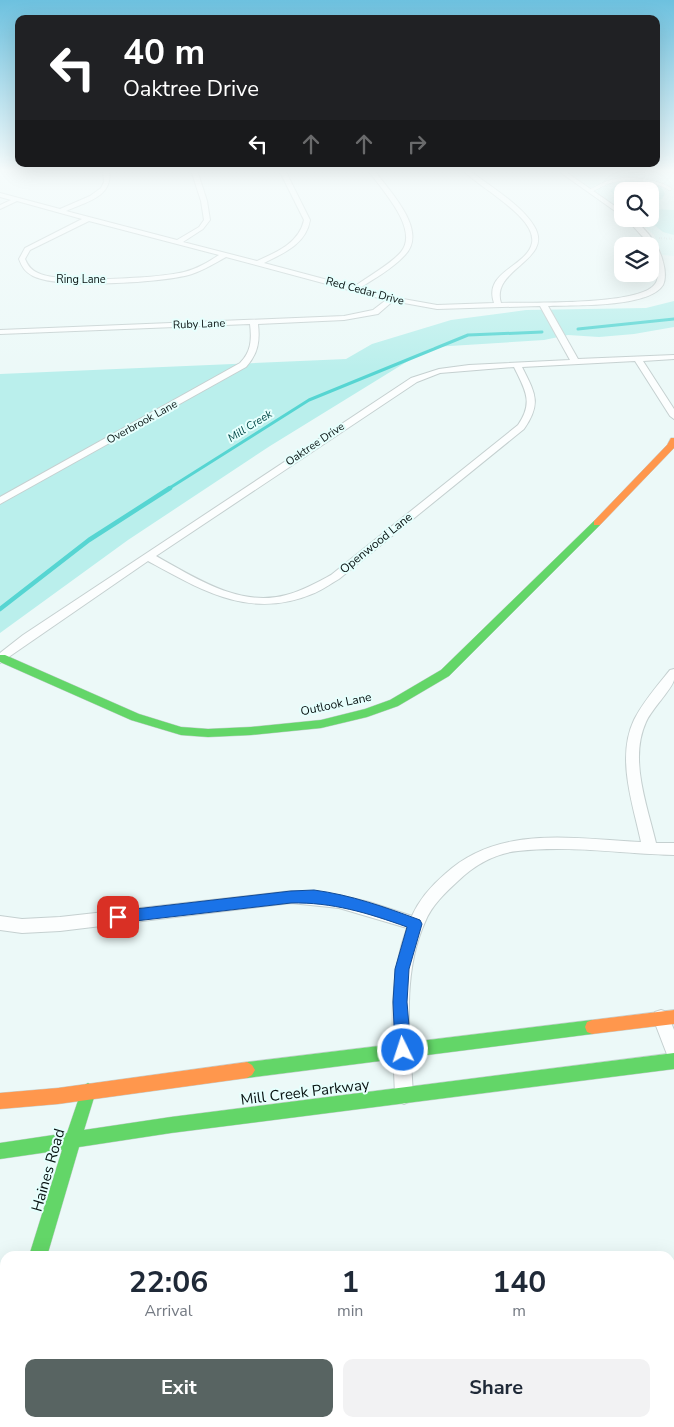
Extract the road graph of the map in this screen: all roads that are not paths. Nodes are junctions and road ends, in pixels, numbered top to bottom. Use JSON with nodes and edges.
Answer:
{"nodes":[{"id":1,"x":52,"y":237,"type":"edge"},
{"id":2,"x":158,"y":237,"type":"edge"},
{"id":3,"x":187,"y":237,"type":"edge"},
{"id":4,"x":300,"y":237,"type":"edge"},
{"id":5,"x":411,"y":237,"type":"edge"},
{"id":6,"x":535,"y":237,"type":"edge"},
{"id":7,"x":648,"y":237,"type":"edge"},
{"id":8,"x":178,"y":242,"type":"junction"},
{"id":9,"x":225,"y":254,"type":"junction"},
{"id":10,"x":259,"y":264,"type":"junction"},
{"id":11,"x":355,"y":289,"type":"junction"},
{"id":12,"x":392,"y":298,"type":"junction"},
{"id":13,"x":543,"y":304,"type":"junction"},
{"id":14,"x":498,"y":306,"type":"junction"},
{"id":15,"x":254,"y":322,"type":"junction"},
{"id":16,"x":0,"y":332,"type":"edge"},
{"id":17,"x":674,"y":358,"type":"edge"},
{"id":18,"x":638,"y":359,"type":"junction"},
{"id":19,"x":575,"y":362,"type":"junction"},
{"id":20,"x":517,"y":364,"type":"junction"},
{"id":21,"x":674,"y":416,"type":"edge"},
{"id":22,"x":674,"y":440,"type":"edge"},
{"id":23,"x":0,"y":501,"type":"edge"},
{"id":24,"x":148,"y":556,"type":"junction"},
{"id":25,"x":0,"y":659,"type":"edge"},
{"id":26,"x":674,"y":673,"type":"edge"},
{"id":27,"x":650,"y":849,"type":"junction"},
{"id":28,"x":674,"y":849,"type":"edge"},
{"id":29,"x":0,"y":923,"type":"edge"},
{"id":30,"x":415,"y":924,"type":"junction"},
{"id":31,"x":667,"y":1018,"type":"edge"},
{"id":32,"x":403,"y":1050,"type":"junction"},
{"id":33,"x":674,"y":1051,"type":"edge"},
{"id":34,"x":674,"y":1061,"type":"edge"},
{"id":35,"x":88,"y":1091,"type":"junction"},
{"id":36,"x":404,"y":1095,"type":"junction"},
{"id":37,"x":0,"y":1101,"type":"edge"},
{"id":38,"x":72,"y":1140,"type":"junction"},
{"id":39,"x":0,"y":1151,"type":"edge"},
{"id":40,"x":39,"y":1251,"type":"edge"}],
"edges":[{"from":1,"to":9,"type":"street","name":"Ring Lane"},
{"from":2,"to":8,"type":"street","name":"Red Cedar Drive"},
{"from":3,"to":8,"type":"street"},
{"from":4,"to":10,"type":"street"},
{"from":5,"to":11,"type":"street"},
{"from":6,"to":14,"type":"street"},
{"from":7,"to":13,"type":"street","name":"Red Cedar Drive"},
{"from":8,"to":9,"type":"street","name":"Red Cedar Drive"},
{"from":9,"to":10,"type":"street","name":"Red Cedar Drive"},
{"from":10,"to":11,"type":"street","name":"Red Cedar Drive"},
{"from":11,"to":12,"type":"street","name":"Red Cedar Drive"},
{"from":12,"to":14,"type":"street","name":"Red Cedar Drive"},
{"from":12,"to":15,"type":"street","name":"Ruby Lane"},
{"from":13,"to":14,"type":"street","name":"Red Cedar Drive"},
{"from":13,"to":19,"type":"street"},
{"from":15,"to":16,"type":"street","name":"Ruby Lane"},
{"from":15,"to":23,"type":"street","name":"Overbrook Lane"},
{"from":17,"to":18,"type":"street","name":"Oaktree Drive"},
{"from":18,"to":19,"type":"street","name":"Oaktree Drive"},
{"from":18,"to":21,"type":"street"},
{"from":19,"to":20,"type":"street","name":"Oaktree Drive"},
{"from":20,"to":24,"type":"street","name":"Oaktree Drive"},
{"from":20,"to":24,"type":"street","name":"Openwood Lane"},
{"from":22,"to":25,"type":"street","name":"Outlook Lane"},
{"from":24,"to":25,"type":"street","name":"Oaktree Drive"},
{"from":26,"to":27,"type":"street"},
{"from":27,"to":28,"type":"street"},
{"from":27,"to":30,"type":"street"},
{"from":29,"to":30,"type":"street"},
{"from":30,"to":32,"type":"street"},
{"from":31,"to":32,"type":"street"},
{"from":31,"to":33,"type":"street"},
{"from":32,"to":35,"type":"street"},
{"from":32,"to":36,"type":"street"},
{"from":34,"to":36,"type":"street","name":"Mill Creek Parkway"},
{"from":35,"to":37,"type":"street"},
{"from":35,"to":38,"type":"street","name":"Haines Road"},
{"from":36,"to":38,"type":"street","name":"Mill Creek Parkway"},
{"from":38,"to":39,"type":"street","name":"Mill Creek Parkway"},
{"from":38,"to":40,"type":"street","name":"Haines Road"}]}
